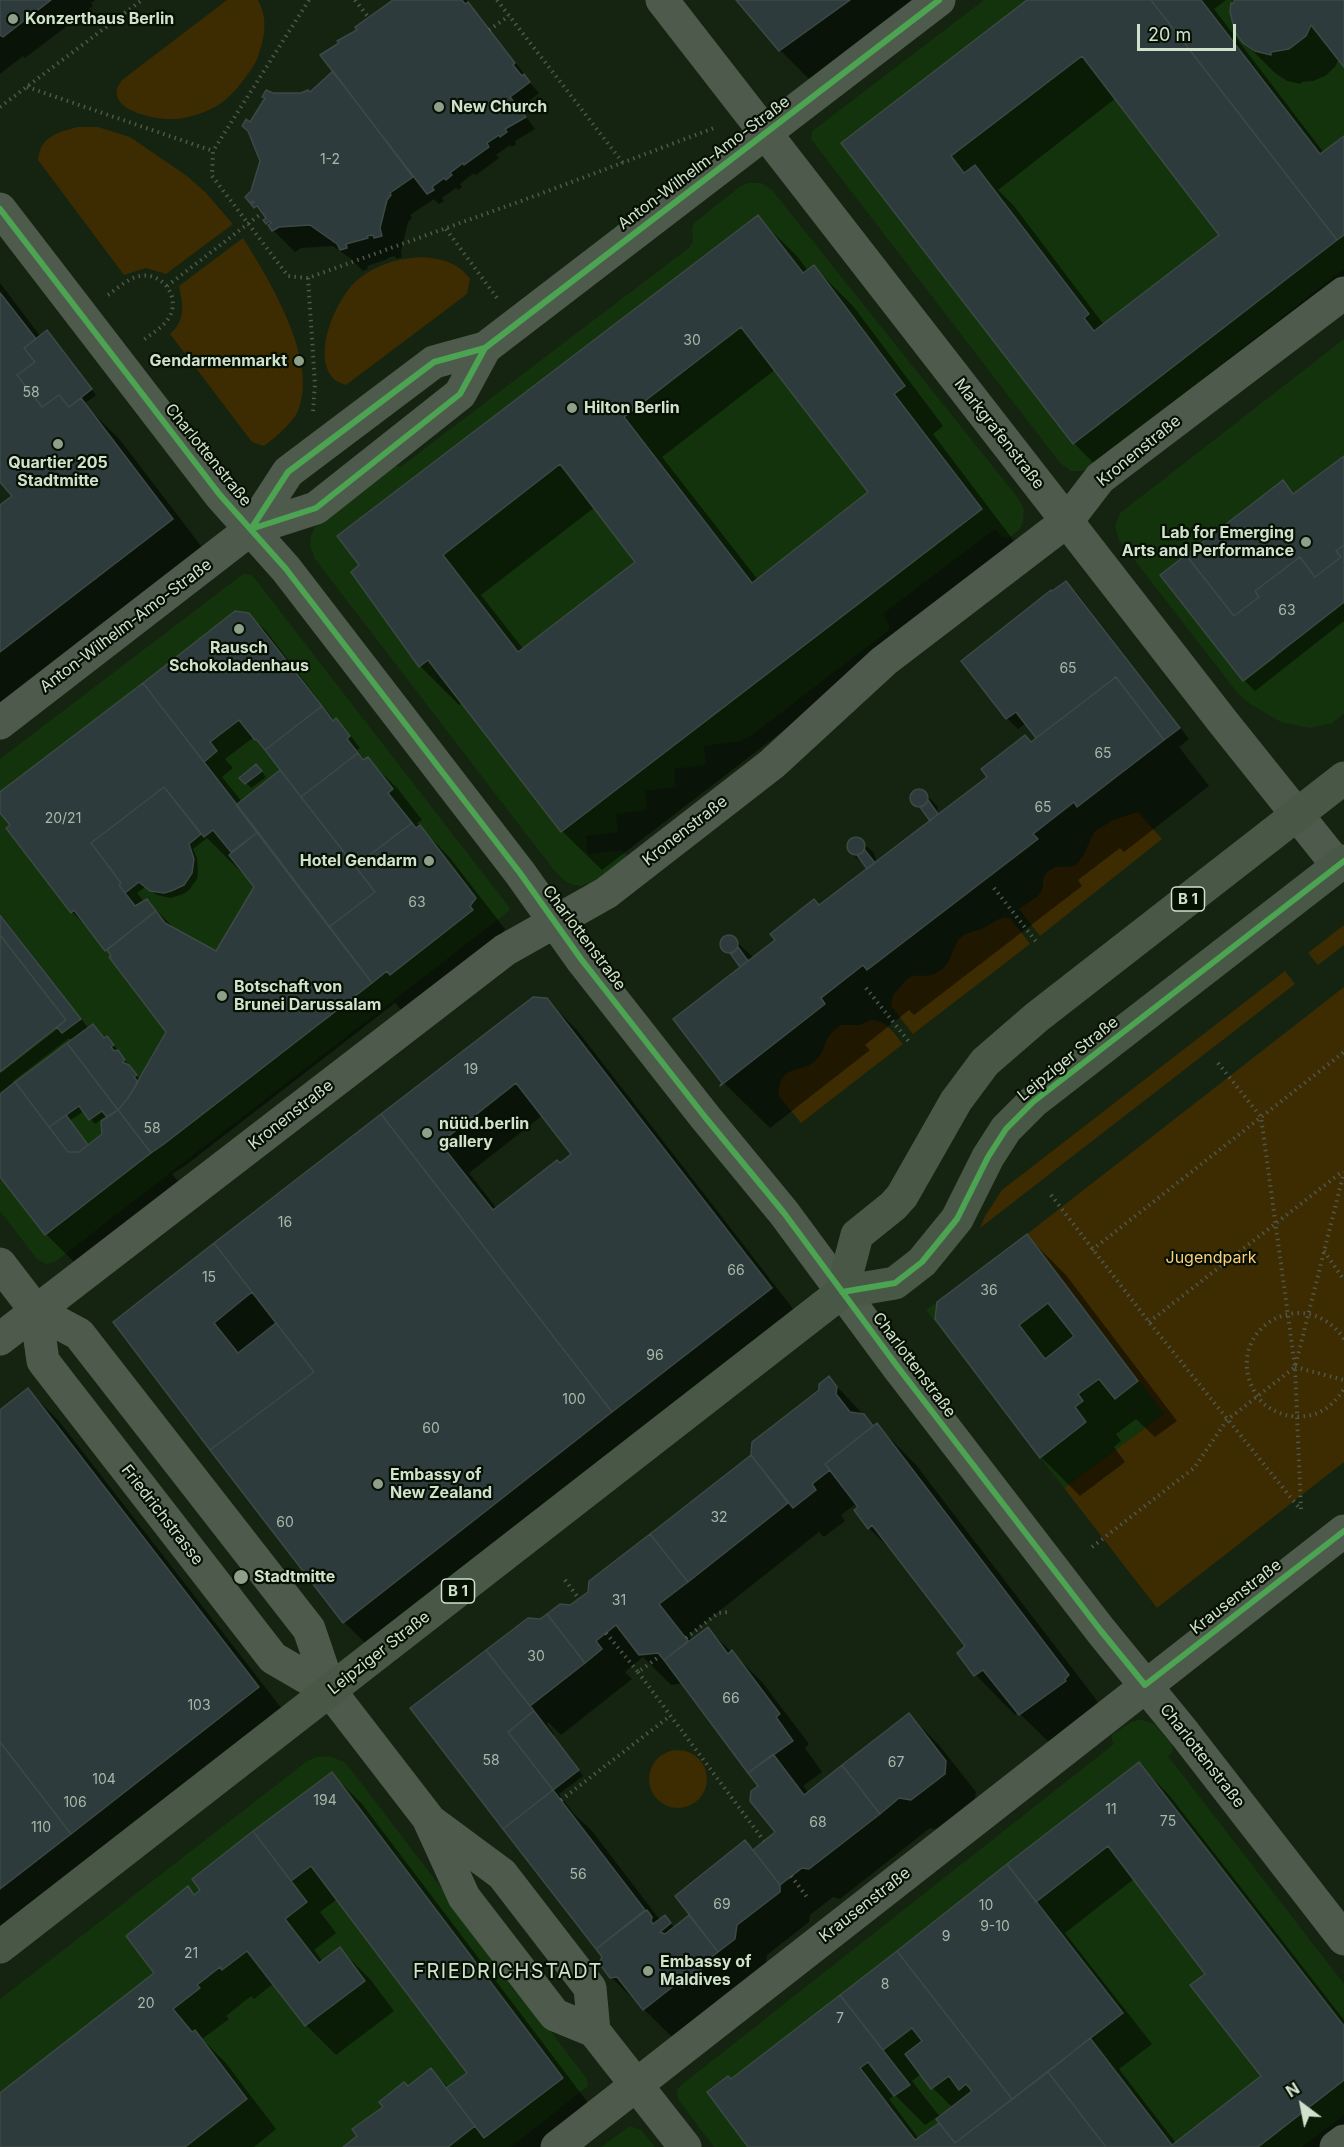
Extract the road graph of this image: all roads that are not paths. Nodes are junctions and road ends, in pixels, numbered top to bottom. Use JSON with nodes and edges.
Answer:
{"nodes":[{"id":1,"x":662,"y":0,"type":"edge"},
{"id":2,"x":939,"y":0,"type":"edge"},
{"id":3,"x":765,"y":133,"type":"junction"},
{"id":4,"x":0,"y":209,"type":"edge"},
{"id":5,"x":1344,"y":293,"type":"edge"},
{"id":6,"x":485,"y":348,"type":"junction"},
{"id":7,"x":1067,"y":521,"type":"junction"},
{"id":8,"x":251,"y":529,"type":"junction"},
{"id":9,"x":0,"y":723,"type":"edge"},
{"id":10,"x":1344,"y":778,"type":"edge"},
{"id":11,"x":1297,"y":814,"type":"junction"},
{"id":12,"x":1341,"y":864,"type":"edge"},
{"id":13,"x":554,"y":922,"type":"junction"},
{"id":14,"x":0,"y":1264,"type":"edge"},
{"id":15,"x":842,"y":1292,"type":"junction"},
{"id":16,"x":36,"y":1311,"type":"junction"},
{"id":17,"x":0,"y":1339,"type":"edge"},
{"id":18,"x":1344,"y":1531,"type":"edge"},
{"id":19,"x":1145,"y":1685,"type":"junction"},
{"id":20,"x":330,"y":1691,"type":"junction"},
{"id":21,"x":428,"y":1818,"type":"junction"},
{"id":22,"x":1344,"y":1939,"type":"edge"},
{"id":23,"x":0,"y":1947,"type":"edge"},
{"id":24,"x":594,"y":2031,"type":"junction"},
{"id":25,"x":636,"y":2085,"type":"junction"},
{"id":26,"x":1344,"y":2141,"type":"edge"},
{"id":27,"x":557,"y":2147,"type":"edge"},
{"id":28,"x":684,"y":2147,"type":"edge"},
{"id":29,"x":1336,"y":2147,"type":"edge"}],
"edges":[{"from":1,"to":3,"type":"street","name":"Markgrafenstraße"},
{"from":2,"to":3,"type":"street","name":"Anton-Wilhelm-Amo-Straße"},
{"from":3,"to":6,"type":"street","name":"Anton-Wilhelm-Amo-Straße"},
{"from":3,"to":7,"type":"street","name":"Markgrafenstraße"},
{"from":4,"to":8,"type":"street","name":"Charlottenstraße"},
{"from":5,"to":7,"type":"street","name":"Kronenstraße"},
{"from":6,"to":8,"type":"street","name":"Anton-Wilhelm-Amo-Straße"},
{"from":6,"to":8,"type":"street","name":"Anton-Wilhelm-Amo-Straße"},
{"from":7,"to":11,"type":"street","name":"Markgrafenstraße"},
{"from":7,"to":13,"type":"street","name":"Kronenstraße"},
{"from":8,"to":9,"type":"street","name":"Anton-Wilhelm-Amo-Straße"},
{"from":8,"to":13,"type":"street","name":"Charlottenstraße"},
{"from":10,"to":11,"type":"main road","number":"B 1"},
{"from":11,"to":12,"type":"street","name":"Markgrafenstraße"},
{"from":11,"to":15,"type":"main road","number":"B 1"},
{"from":12,"to":15,"type":"main road","name":"Leipziger Straße","number":"B 1"},
{"from":13,"to":15,"type":"street","name":"Charlottenstraße"},
{"from":13,"to":16,"type":"street","name":"Kronenstraße"},
{"from":14,"to":16,"type":"street","name":"Friedrichstrasse"},
{"from":15,"to":19,"type":"street","name":"Charlottenstraße"},
{"from":15,"to":20,"type":"main road","name":"Leipziger Straße","number":"B 1"},
{"from":16,"to":17,"type":"street","name":"Kronenstraße"},
{"from":16,"to":20,"type":"street","name":"Friedrichstrasse"},
{"from":16,"to":20,"type":"street","name":"Friedrichstrasse"},
{"from":18,"to":19,"type":"street","name":"Krausenstraße"},
{"from":19,"to":22,"type":"street","name":"Charlottenstraße"},
{"from":19,"to":25,"type":"street","name":"Krausenstraße"},
{"from":20,"to":21,"type":"street","name":"Friedrichstrasse"},
{"from":20,"to":23,"type":"main road","name":"Leipziger Straße","number":"B 1"},
{"from":21,"to":24,"type":"street","name":"Friedrichstrasse"},
{"from":21,"to":24,"type":"street","name":"Friedrichstrasse"},
{"from":24,"to":25,"type":"street"},
{"from":25,"to":27,"type":"street","name":"Krausenstraße"},
{"from":25,"to":28,"type":"street"},
{"from":26,"to":29,"type":"street"}]}
